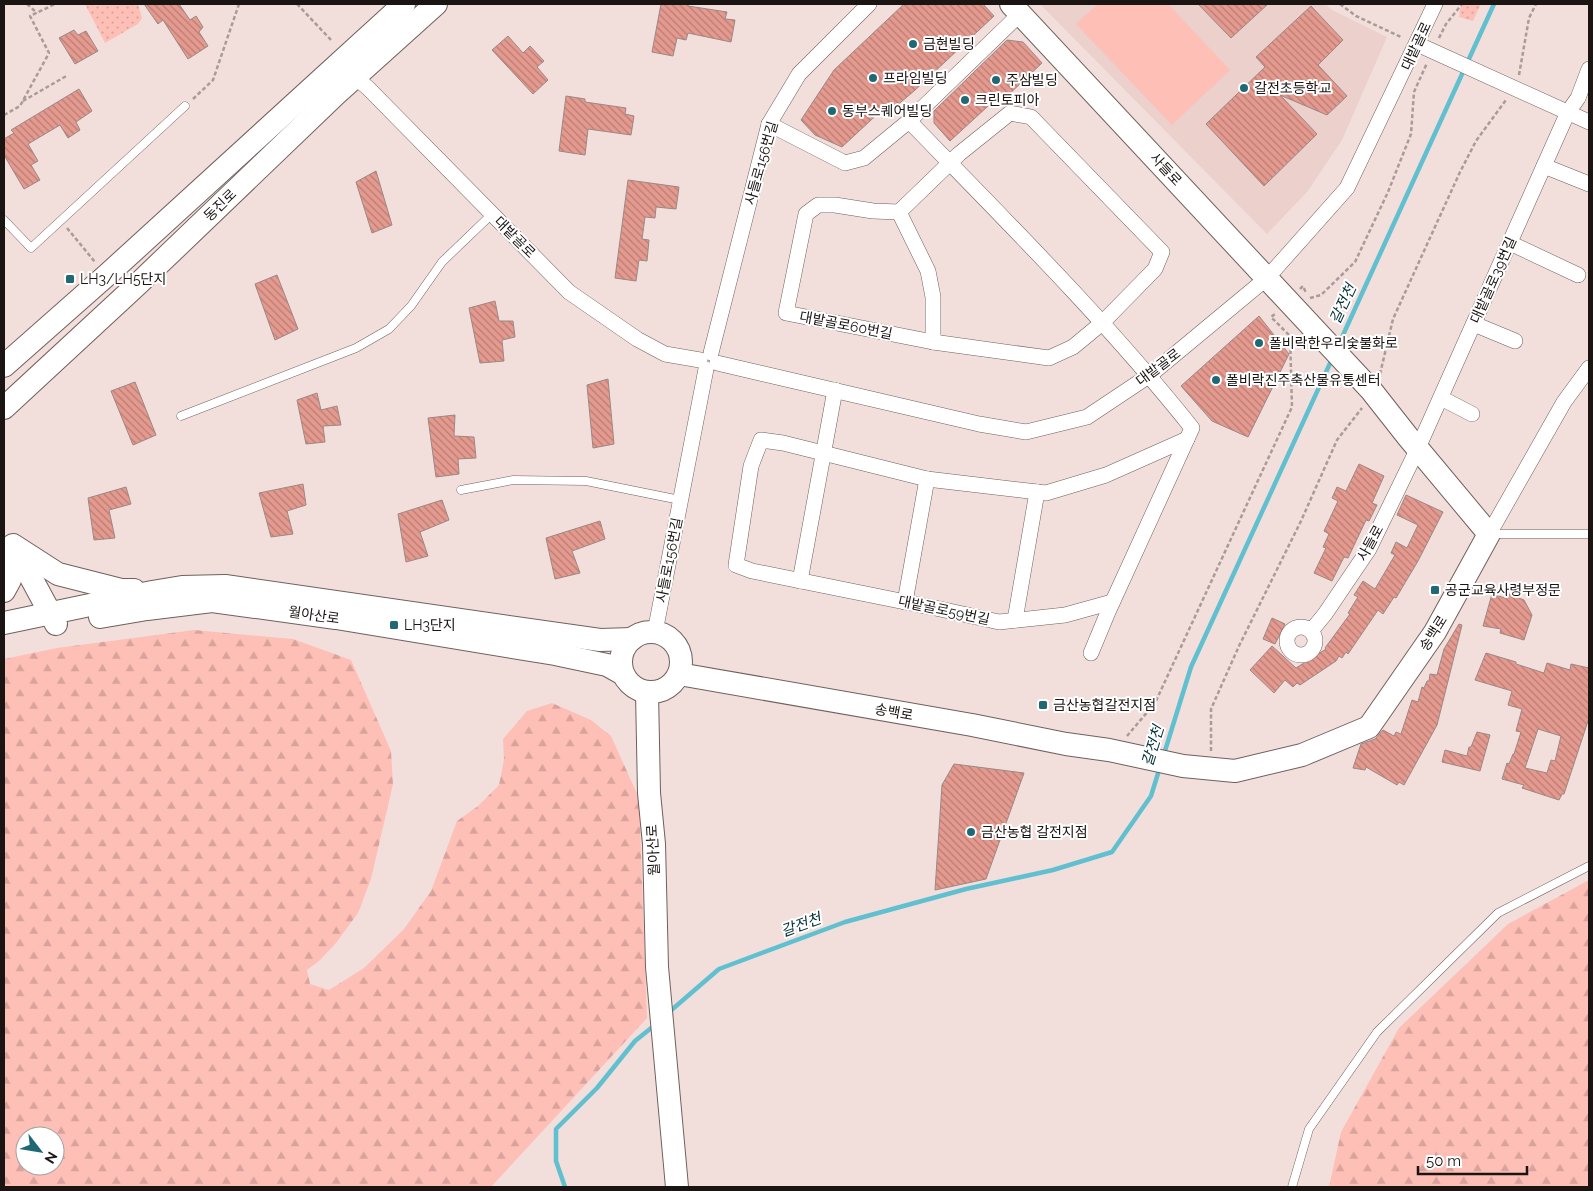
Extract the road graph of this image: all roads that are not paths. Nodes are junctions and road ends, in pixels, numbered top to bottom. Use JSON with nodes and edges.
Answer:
{"nodes":[{"id":1,"x":404,"y":4,"type":"edge"},
{"id":2,"x":436,"y":4,"type":"edge"},
{"id":3,"x":869,"y":4,"type":"edge"},
{"id":4,"x":1435,"y":4,"type":"edge"},
{"id":5,"x":1015,"y":9,"type":"edge"},
{"id":6,"x":1417,"y":44,"type":"junction"},
{"id":7,"x":1589,"y":69,"type":"edge"},
{"id":8,"x":362,"y":83,"type":"junction"},
{"id":9,"x":185,"y":106,"type":"road end"},
{"id":10,"x":1568,"y":112,"type":"junction"},
{"id":11,"x":908,"y":121,"type":"junction"},
{"id":12,"x":1589,"y":122,"type":"edge"},
{"id":13,"x":770,"y":124,"type":"junction"},
{"id":14,"x":950,"y":163,"type":"junction"},
{"id":15,"x":1544,"y":166,"type":"junction"},
{"id":16,"x":1589,"y":184,"type":"edge"},
{"id":17,"x":899,"y":212,"type":"junction"},
{"id":18,"x":492,"y":214,"type":"junction"},
{"id":19,"x":4,"y":220,"type":"edge"},
{"id":20,"x":1510,"y":243,"type":"junction"},
{"id":21,"x":1578,"y":275,"type":"dead end"},
{"id":22,"x":1267,"y":278,"type":"junction"},
{"id":23,"x":1102,"y":323,"type":"junction"},
{"id":24,"x":1474,"y":324,"type":"junction"},
{"id":25,"x":1515,"y":341,"type":"dead end"},
{"id":26,"x":933,"y":342,"type":"junction"},
{"id":27,"x":708,"y":361,"type":"junction"},
{"id":28,"x":4,"y":366,"type":"edge"},
{"id":29,"x":1589,"y":368,"type":"edge"},
{"id":30,"x":1150,"y":375,"type":"junction"},
{"id":31,"x":835,"y":390,"type":"junction"},
{"id":32,"x":1441,"y":398,"type":"junction"},
{"id":33,"x":4,"y":408,"type":"edge"},
{"id":34,"x":1472,"y":414,"type":"dead end"},
{"id":35,"x":180,"y":416,"type":"dead end"},
{"id":36,"x":1187,"y":440,"type":"junction"},
{"id":37,"x":1418,"y":448,"type":"junction"},
{"id":38,"x":823,"y":453,"type":"junction"},
{"id":39,"x":928,"y":480,"type":"junction"},
{"id":40,"x":461,"y":490,"type":"dead end"},
{"id":41,"x":1037,"y":492,"type":"junction"},
{"id":42,"x":680,"y":500,"type":"junction"},
{"id":43,"x":1490,"y":534,"type":"junction"},
{"id":44,"x":1589,"y":534,"type":"edge"},
{"id":45,"x":8,"y":540,"type":"edge"},
{"id":46,"x":800,"y":581,"type":"junction"},
{"id":47,"x":4,"y":590,"type":"edge"},
{"id":48,"x":152,"y":592,"type":"junction"},
{"id":49,"x":905,"y":602,"type":"junction"},
{"id":50,"x":1112,"y":602,"type":"junction"},
{"id":51,"x":53,"y":619,"type":"junction"},
{"id":52,"x":1015,"y":620,"type":"junction"},
{"id":53,"x":4,"y":623,"type":"edge"},
{"id":54,"x":1311,"y":631,"type":"dead end"},
{"id":55,"x":655,"y":632,"type":"junction"},
{"id":56,"x":4,"y":637,"type":"edge"},
{"id":57,"x":632,"y":639,"type":"junction"},
{"id":58,"x":1091,"y":653,"type":"dead end"},
{"id":59,"x":623,"y":674,"type":"junction"},
{"id":60,"x":679,"y":674,"type":"junction"},
{"id":61,"x":647,"y":692,"type":"junction"},
{"id":62,"x":1589,"y":866,"type":"edge"},
{"id":63,"x":677,"y":1187,"type":"edge"},
{"id":64,"x":1292,"y":1187,"type":"edge"}],
"edges":[{"from":1,"to":28,"type":"street","name":"동진로"},
{"from":2,"to":8,"type":"street","name":"동진로"},
{"from":3,"to":13,"type":"street","name":"사들로156번길"},
{"from":4,"to":6,"type":"street","name":"대밭골로"},
{"from":5,"to":11,"type":"street"},
{"from":5,"to":22,"type":"street","name":"사들로"},
{"from":6,"to":10,"type":"street"},
{"from":6,"to":22,"type":"street","name":"대밭골로"},
{"from":7,"to":10,"type":"street","name":"대밭골로39번길"},
{"from":8,"to":18,"type":"street","name":"대밭골로"},
{"from":8,"to":33,"type":"street","name":"동진로"},
{"from":9,"to":19,"type":"lane"},
{"from":10,"to":12,"type":"street"},
{"from":10,"to":15,"type":"street","name":"대밭골로39번길"},
{"from":11,"to":13,"type":"street"},
{"from":11,"to":14,"type":"street"},
{"from":13,"to":27,"type":"street","name":"사들로156번길"},
{"from":14,"to":17,"type":"street","name":"대밭골로60번길"},
{"from":14,"to":23,"type":"street"},
{"from":14,"to":23,"type":"street","name":"대밭골로60번길"},
{"from":15,"to":16,"type":"street"},
{"from":15,"to":20,"type":"street","name":"대밭골로39번길"},
{"from":17,"to":26,"type":"street"},
{"from":17,"to":26,"type":"street","name":"대밭골로60번길"},
{"from":18,"to":27,"type":"street","name":"대밭골로"},
{"from":18,"to":35,"type":"lane"},
{"from":20,"to":21,"type":"street"},
{"from":20,"to":24,"type":"street","name":"대밭골로39번길"},
{"from":22,"to":30,"type":"street","name":"대밭골로"},
{"from":22,"to":37,"type":"street","name":"사들로"},
{"from":23,"to":26,"type":"street","name":"대밭골로60번길"},
{"from":23,"to":30,"type":"street"},
{"from":24,"to":25,"type":"street"},
{"from":24,"to":32,"type":"street","name":"대밭골로39번길"},
{"from":27,"to":31,"type":"street","name":"대밭골로"},
{"from":27,"to":42,"type":"street","name":"사들로156번길"},
{"from":29,"to":43,"type":"street","name":"송백로"},
{"from":30,"to":31,"type":"street","name":"대밭골로"},
{"from":30,"to":36,"type":"street"},
{"from":31,"to":38,"type":"street"},
{"from":32,"to":34,"type":"street"},
{"from":32,"to":37,"type":"street","name":"대밭골로39번길"},
{"from":36,"to":41,"type":"street"},
{"from":36,"to":50,"type":"street"},
{"from":37,"to":43,"type":"street"},
{"from":37,"to":54,"type":"street","name":"사들로"},
{"from":38,"to":39,"type":"street"},
{"from":38,"to":46,"type":"street"},
{"from":38,"to":46,"type":"street","name":"대밭골로59번길"},
{"from":39,"to":41,"type":"street"},
{"from":39,"to":49,"type":"street"},
{"from":40,"to":42,"type":"lane"},
{"from":41,"to":52,"type":"street"},
{"from":42,"to":55,"type":"street","name":"사들로156번길"},
{"from":43,"to":44,"type":"lane"},
{"from":43,"to":60,"type":"street","name":"송백로"},
{"from":45,"to":47,"type":"street"},
{"from":45,"to":48,"type":"street"},
{"from":45,"to":51,"type":"street"},
{"from":46,"to":49,"type":"street","name":"대밭골로59번길"},
{"from":48,"to":51,"type":"street"},
{"from":48,"to":57,"type":"street"},
{"from":49,"to":52,"type":"street","name":"대밭골로59번길"},
{"from":50,"to":52,"type":"street","name":"대밭골로59번길"},
{"from":50,"to":58,"type":"street"},
{"from":51,"to":53,"type":"street"},
{"from":51,"to":56,"type":"street","name":"월아산로"},
{"from":51,"to":59,"type":"street","name":"월아산로"},
{"from":55,"to":57,"type":"street"},
{"from":55,"to":60,"type":"street"},
{"from":57,"to":59,"type":"street"},
{"from":59,"to":61,"type":"street"},
{"from":60,"to":61,"type":"street"},
{"from":61,"to":63,"type":"street","name":"월아산로"},
{"from":62,"to":64,"type":"lane"}]}
